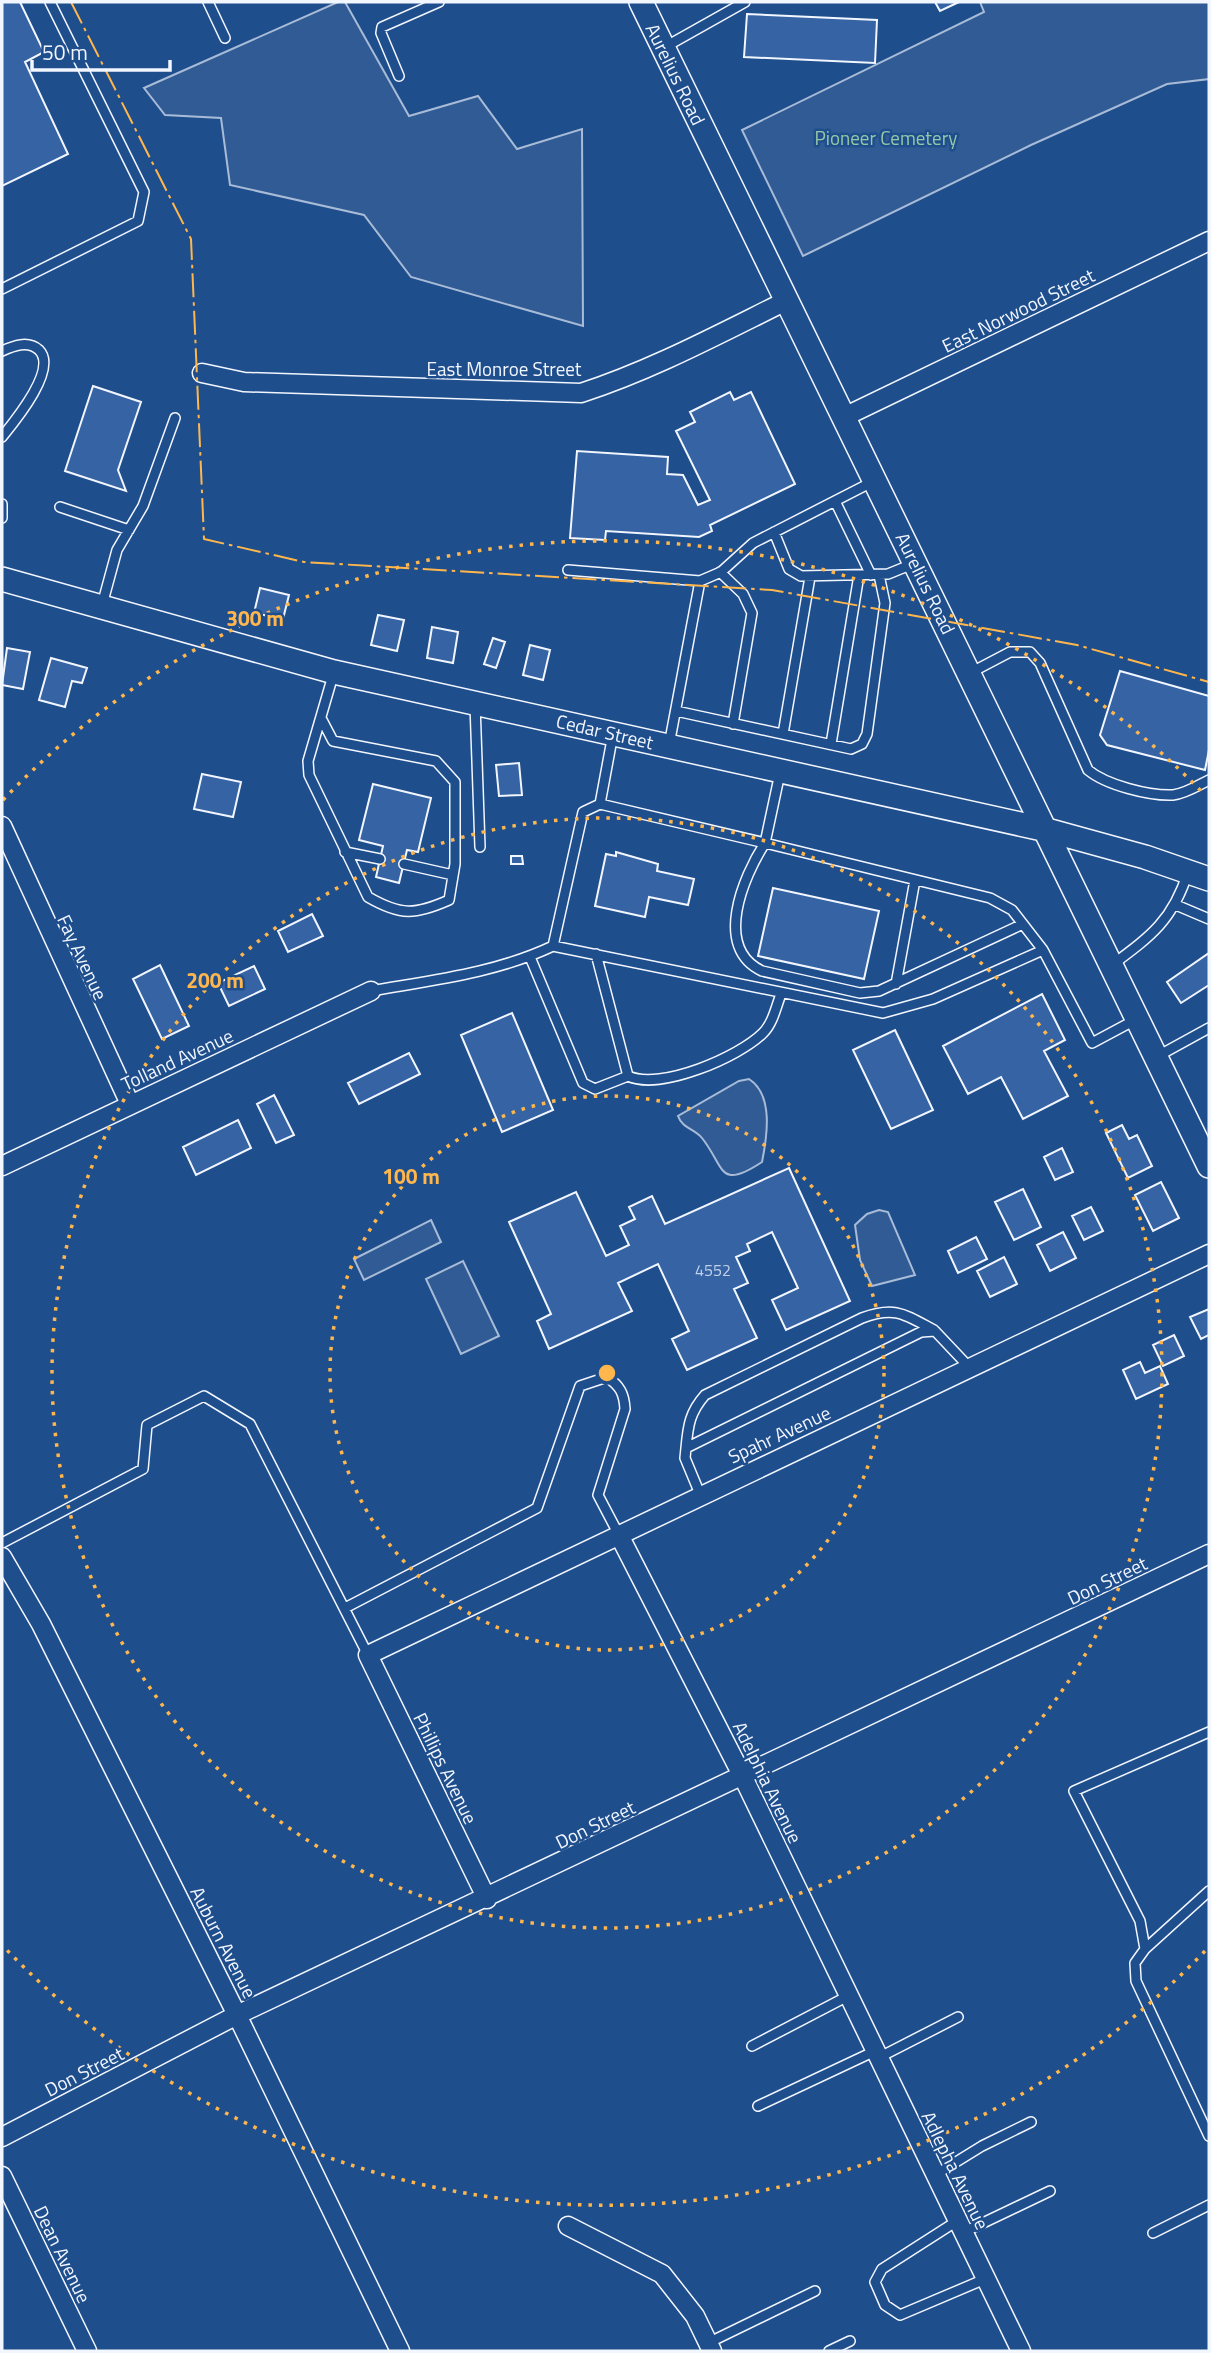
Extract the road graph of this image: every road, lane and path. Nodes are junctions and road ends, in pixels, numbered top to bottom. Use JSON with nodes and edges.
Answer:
{"nodes":[{"id":1,"x":50,"y":2,"type":"edge"},
{"id":2,"x":208,"y":2,"type":"edge"},
{"id":3,"x":439,"y":2,"type":"edge"},
{"id":4,"x":641,"y":2,"type":"edge"},
{"id":5,"x":745,"y":2,"type":"edge"},
{"id":6,"x":225,"y":38,"type":"dead end"},
{"id":7,"x":663,"y":48,"type":"junction"},
{"id":8,"x":399,"y":76,"type":"dead end"},
{"id":9,"x":1208,"y":246,"type":"edge"},
{"id":10,"x":2,"y":289,"type":"edge"},
{"id":11,"x":786,"y":301,"type":"junction"},
{"id":12,"x":2,"y":351,"type":"edge"},
{"id":13,"x":202,"y":373,"type":"dead end"},
{"id":14,"x":844,"y":417,"type":"junction"},
{"id":15,"x":174,"y":418,"type":"dead end"},
{"id":16,"x":2,"y":437,"type":"edge"},
{"id":17,"x":875,"y":480,"type":"junction"},
{"id":18,"x":835,"y":500,"type":"junction"},
{"id":19,"x":2,"y":505,"type":"edge"},
{"id":20,"x":60,"y":507,"type":"dead end"},
{"id":21,"x":2,"y":518,"type":"edge"},
{"id":22,"x":129,"y":530,"type":"junction"},
{"id":23,"x":774,"y":532,"type":"junction"},
{"id":24,"x":916,"y":563,"type":"junction"},
{"id":25,"x":568,"y":570,"type":"dead end"},
{"id":26,"x":720,"y":572,"type":"junction"},
{"id":27,"x":859,"y":575,"type":"junction"},
{"id":28,"x":875,"y":575,"type":"junction"},
{"id":29,"x":810,"y":577,"type":"junction"},
{"id":30,"x":2,"y":579,"type":"edge"},
{"id":31,"x":700,"y":581,"type":"junction"},
{"id":32,"x":102,"y":607,"type":"junction"},
{"id":33,"x":334,"y":672,"type":"junction"},
{"id":34,"x":970,"y":673,"type":"junction"},
{"id":35,"x":475,"y":702,"type":"junction"},
{"id":36,"x":676,"y":711,"type":"junction"},
{"id":37,"x":321,"y":718,"type":"junction"},
{"id":38,"x":733,"y":724,"type":"junction"},
{"id":39,"x":613,"y":732,"type":"junction"},
{"id":40,"x":783,"y":734,"type":"junction"},
{"id":41,"x":831,"y":744,"type":"junction"},
{"id":42,"x":669,"y":745,"type":"junction"},
{"id":43,"x":780,"y":771,"type":"junction"},
{"id":44,"x":1209,"y":780,"type":"edge"},
{"id":45,"x":600,"y":804,"type":"junction"},
{"id":46,"x":2,"y":826,"type":"edge"},
{"id":47,"x":1047,"y":830,"type":"junction"},
{"id":48,"x":765,"y":843,"type":"junction"},
{"id":49,"x":480,"y":847,"type":"dead end"},
{"id":50,"x":345,"y":852,"type":"junction"},
{"id":51,"x":380,"y":859,"type":"dead end"},
{"id":52,"x":404,"y":864,"type":"dead end"},
{"id":53,"x":453,"y":875,"type":"junction"},
{"id":54,"x":1199,"y":876,"type":"edge"},
{"id":55,"x":915,"y":880,"type":"junction"},
{"id":56,"x":1176,"y":905,"type":"junction"},
{"id":57,"x":1209,"y":919,"type":"edge"},
{"id":58,"x":1024,"y":924,"type":"junction"},
{"id":59,"x":553,"y":946,"type":"junction"},
{"id":60,"x":1044,"y":950,"type":"junction"},
{"id":61,"x":596,"y":954,"type":"junction"},
{"id":62,"x":530,"y":957,"type":"junction"},
{"id":63,"x":1112,"y":965,"type":"junction"},
{"id":64,"x":896,"y":984,"type":"junction"},
{"id":65,"x":371,"y":991,"type":"joint"},
{"id":66,"x":781,"y":994,"type":"junction"},
{"id":67,"x":1138,"y":1019,"type":"junction"},
{"id":68,"x":1209,"y":1028,"type":"edge"},
{"id":69,"x":1157,"y":1057,"type":"junction"},
{"id":70,"x":628,"y":1076,"type":"junction"},
{"id":71,"x":130,"y":1104,"type":"junction"},
{"id":72,"x":1203,"y":1137,"type":"edge"},
{"id":73,"x":2,"y":1166,"type":"edge"},
{"id":74,"x":1209,"y":1166,"type":"edge"},
{"id":75,"x":1209,"y":1254,"type":"edge"},
{"id":76,"x":935,"y":1331,"type":"junction"},
{"id":77,"x":970,"y":1368,"type":"junction"},
{"id":78,"x":686,"y":1448,"type":"junction"},
{"id":79,"x":701,"y":1494,"type":"junction"},
{"id":80,"x":619,"y":1535,"type":"junction"},
{"id":81,"x":2,"y":1543,"type":"edge"},
{"id":82,"x":1209,"y":1554,"type":"edge"},
{"id":83,"x":2,"y":1557,"type":"edge"},
{"id":84,"x":345,"y":1608,"type":"junction"},
{"id":85,"x":368,"y":1655,"type":"junction"},
{"id":86,"x":1209,"y":1731,"type":"edge"},
{"id":87,"x":743,"y":1777,"type":"junction"},
{"id":88,"x":1209,"y":1892,"type":"edge"},
{"id":89,"x":487,"y":1899,"type":"junction"},
{"id":90,"x":1145,"y":1950,"type":"junction"},
{"id":91,"x":848,"y":1996,"type":"junction"},
{"id":92,"x":237,"y":2015,"type":"junction"},
{"id":93,"x":958,"y":2017,"type":"dead end"},
{"id":94,"x":752,"y":2046,"type":"dead end"},
{"id":95,"x":876,"y":2055,"type":"junction"},
{"id":96,"x":758,"y":2106,"type":"dead end"},
{"id":97,"x":1031,"y":2122,"type":"dead end"},
{"id":98,"x":1209,"y":2136,"type":"edge"},
{"id":99,"x":2,"y":2137,"type":"edge"},
{"id":100,"x":934,"y":2175,"type":"junction"},
{"id":101,"x":2,"y":2176,"type":"edge"},
{"id":102,"x":1050,"y":2191,"type":"dead end"},
{"id":103,"x":1209,"y":2205,"type":"edge"},
{"id":104,"x":568,"y":2226,"type":"dead end"},
{"id":105,"x":960,"y":2227,"type":"junction"},
{"id":106,"x":1153,"y":2233,"type":"dead end"},
{"id":107,"x":985,"y":2279,"type":"junction"},
{"id":108,"x":815,"y":2291,"type":"dead end"},
{"id":109,"x":850,"y":2341,"type":"dead end"},
{"id":110,"x":710,"y":2347,"type":"edge"},
{"id":111,"x":88,"y":2351,"type":"edge"},
{"id":112,"x":400,"y":2351,"type":"edge"},
{"id":113,"x":829,"y":2351,"type":"edge"},
{"id":114,"x":1021,"y":2351,"type":"edge"}],
"edges":[{"from":1,"to":10,"type":"lane"},
{"from":2,"to":6,"type":"lane"},
{"from":3,"to":8,"type":"lane"},
{"from":4,"to":7,"type":"street","name":"Aurelius Road"},
{"from":5,"to":7,"type":"lane"},
{"from":7,"to":11,"type":"street","name":"Aurelius Road"},
{"from":9,"to":14,"type":"street","name":"East Norwood Street"},
{"from":11,"to":13,"type":"street","name":"East Monroe Street"},
{"from":11,"to":14,"type":"street","name":"Aurelius Road"},
{"from":12,"to":16,"type":"lane"},
{"from":14,"to":17,"type":"street","name":"Aurelius Road"},
{"from":15,"to":22,"type":"lane"},
{"from":17,"to":18,"type":"lane"},
{"from":17,"to":24,"type":"street","name":"Aurelius Road"},
{"from":18,"to":23,"type":"lane"},
{"from":18,"to":28,"type":"lane"},
{"from":19,"to":21,"type":"lane"},
{"from":20,"to":22,"type":"lane"},
{"from":22,"to":32,"type":"lane"},
{"from":23,"to":26,"type":"lane"},
{"from":23,"to":29,"type":"lane"},
{"from":24,"to":28,"type":"lane"},
{"from":24,"to":34,"type":"street","name":"Aurelius Road"},
{"from":25,"to":31,"type":"lane"},
{"from":26,"to":31,"type":"lane"},
{"from":26,"to":38,"type":"lane"},
{"from":27,"to":28,"type":"lane"},
{"from":27,"to":29,"type":"lane"},
{"from":27,"to":41,"type":"lane"},
{"from":28,"to":41,"type":"lane"},
{"from":29,"to":40,"type":"lane"},
{"from":30,"to":32,"type":"street","name":"Cedar Street"},
{"from":31,"to":36,"type":"lane"},
{"from":32,"to":33,"type":"street","name":"Cedar Street"},
{"from":33,"to":35,"type":"street","name":"Cedar Street"},
{"from":33,"to":37,"type":"lane"},
{"from":34,"to":44,"type":"lane"},
{"from":34,"to":47,"type":"street","name":"Aurelius Road"},
{"from":35,"to":39,"type":"street","name":"Cedar Street"},
{"from":35,"to":49,"type":"lane"},
{"from":36,"to":38,"type":"lane"},
{"from":36,"to":42,"type":"lane"},
{"from":37,"to":50,"type":"lane"},
{"from":37,"to":53,"type":"lane"},
{"from":38,"to":40,"type":"lane"},
{"from":39,"to":42,"type":"street","name":"Cedar Street"},
{"from":39,"to":45,"type":"lane"},
{"from":40,"to":41,"type":"lane"},
{"from":42,"to":43,"type":"street","name":"Cedar Street"},
{"from":43,"to":47,"type":"street","name":"Cedar Street"},
{"from":43,"to":48,"type":"lane"},
{"from":45,"to":48,"type":"lane"},
{"from":45,"to":59,"type":"lane"},
{"from":46,"to":71,"type":"street","name":"Fay Avenue"},
{"from":47,"to":54,"type":"street","name":"Cedar Street"},
{"from":47,"to":63,"type":"street","name":"Aurelius Road"},
{"from":48,"to":55,"type":"lane"},
{"from":48,"to":64,"type":"lane"},
{"from":50,"to":51,"type":"lane"},
{"from":50,"to":53,"type":"lane"},
{"from":52,"to":53,"type":"lane"},
{"from":54,"to":56,"type":"lane"},
{"from":55,"to":58,"type":"lane"},
{"from":55,"to":64,"type":"lane"},
{"from":56,"to":57,"type":"lane"},
{"from":56,"to":63,"type":"lane"},
{"from":58,"to":60,"type":"lane"},
{"from":58,"to":64,"type":"lane"},
{"from":59,"to":61,"type":"lane"},
{"from":59,"to":62,"type":"lane"},
{"from":60,"to":66,"type":"lane"},
{"from":60,"to":67,"type":"lane"},
{"from":61,"to":66,"type":"lane"},
{"from":61,"to":70,"type":"lane"},
{"from":62,"to":65,"type":"lane"},
{"from":62,"to":70,"type":"lane"},
{"from":63,"to":67,"type":"street","name":"Aurelius Road"},
{"from":65,"to":71,"type":"street","name":"Tolland Avenue"},
{"from":66,"to":70,"type":"lane"},
{"from":67,"to":69,"type":"street","name":"Aurelius Road"},
{"from":68,"to":69,"type":"lane"},
{"from":69,"to":72,"type":"street","name":"Aurelius Road"},
{"from":71,"to":73,"type":"street","name":"Tolland Avenue"},
{"from":72,"to":74,"type":"street","name":"Aurelius Road"},
{"from":75,"to":77,"type":"street","name":"Spahr Avenue"},
{"from":76,"to":77,"type":"lane"},
{"from":76,"to":78,"type":"lane"},
{"from":76,"to":78,"type":"lane"},
{"from":77,"to":79,"type":"street","name":"Spahr Avenue"},
{"from":78,"to":79,"type":"lane"},
{"from":79,"to":80,"type":"street","name":"Spahr Avenue"},
{"from":80,"to":84,"type":"lane"},
{"from":80,"to":85,"type":"street","name":"Spahr Avenue"},
{"from":80,"to":87,"type":"street","name":"Adelphia Avenue"},
{"from":81,"to":84,"type":"lane"},
{"from":82,"to":87,"type":"street","name":"Don Street"},
{"from":83,"to":92,"type":"street","name":"Auburn Avenue"},
{"from":84,"to":85,"type":"lane"},
{"from":85,"to":89,"type":"street","name":"Phillips Avenue"},
{"from":86,"to":90,"type":"lane"},
{"from":87,"to":89,"type":"street","name":"Don Street"},
{"from":87,"to":91,"type":"street","name":"Adelphia Avenue"},
{"from":88,"to":90,"type":"lane"},
{"from":89,"to":92,"type":"street","name":"Don Street"},
{"from":90,"to":98,"type":"lane"},
{"from":91,"to":94,"type":"lane"},
{"from":91,"to":95,"type":"street","name":"Adelphia Avenue"},
{"from":92,"to":99,"type":"street","name":"Don Street"},
{"from":92,"to":112,"type":"street","name":"Auburn Avenue"},
{"from":93,"to":95,"type":"lane"},
{"from":95,"to":96,"type":"lane"},
{"from":95,"to":100,"type":"street","name":"Adlepha Avenue"},
{"from":97,"to":100,"type":"lane"},
{"from":100,"to":105,"type":"street","name":"Adlepha Avenue"},
{"from":101,"to":111,"type":"street","name":"Dean Avenue"},
{"from":102,"to":105,"type":"lane"},
{"from":103,"to":106,"type":"lane"},
{"from":104,"to":110,"type":"street"},
{"from":105,"to":107,"type":"street","name":"Adlepha Avenue"},
{"from":105,"to":107,"type":"lane"},
{"from":107,"to":114,"type":"street","name":"Adlepha Avenue"},
{"from":108,"to":110,"type":"lane"},
{"from":109,"to":113,"type":"lane"}]}
